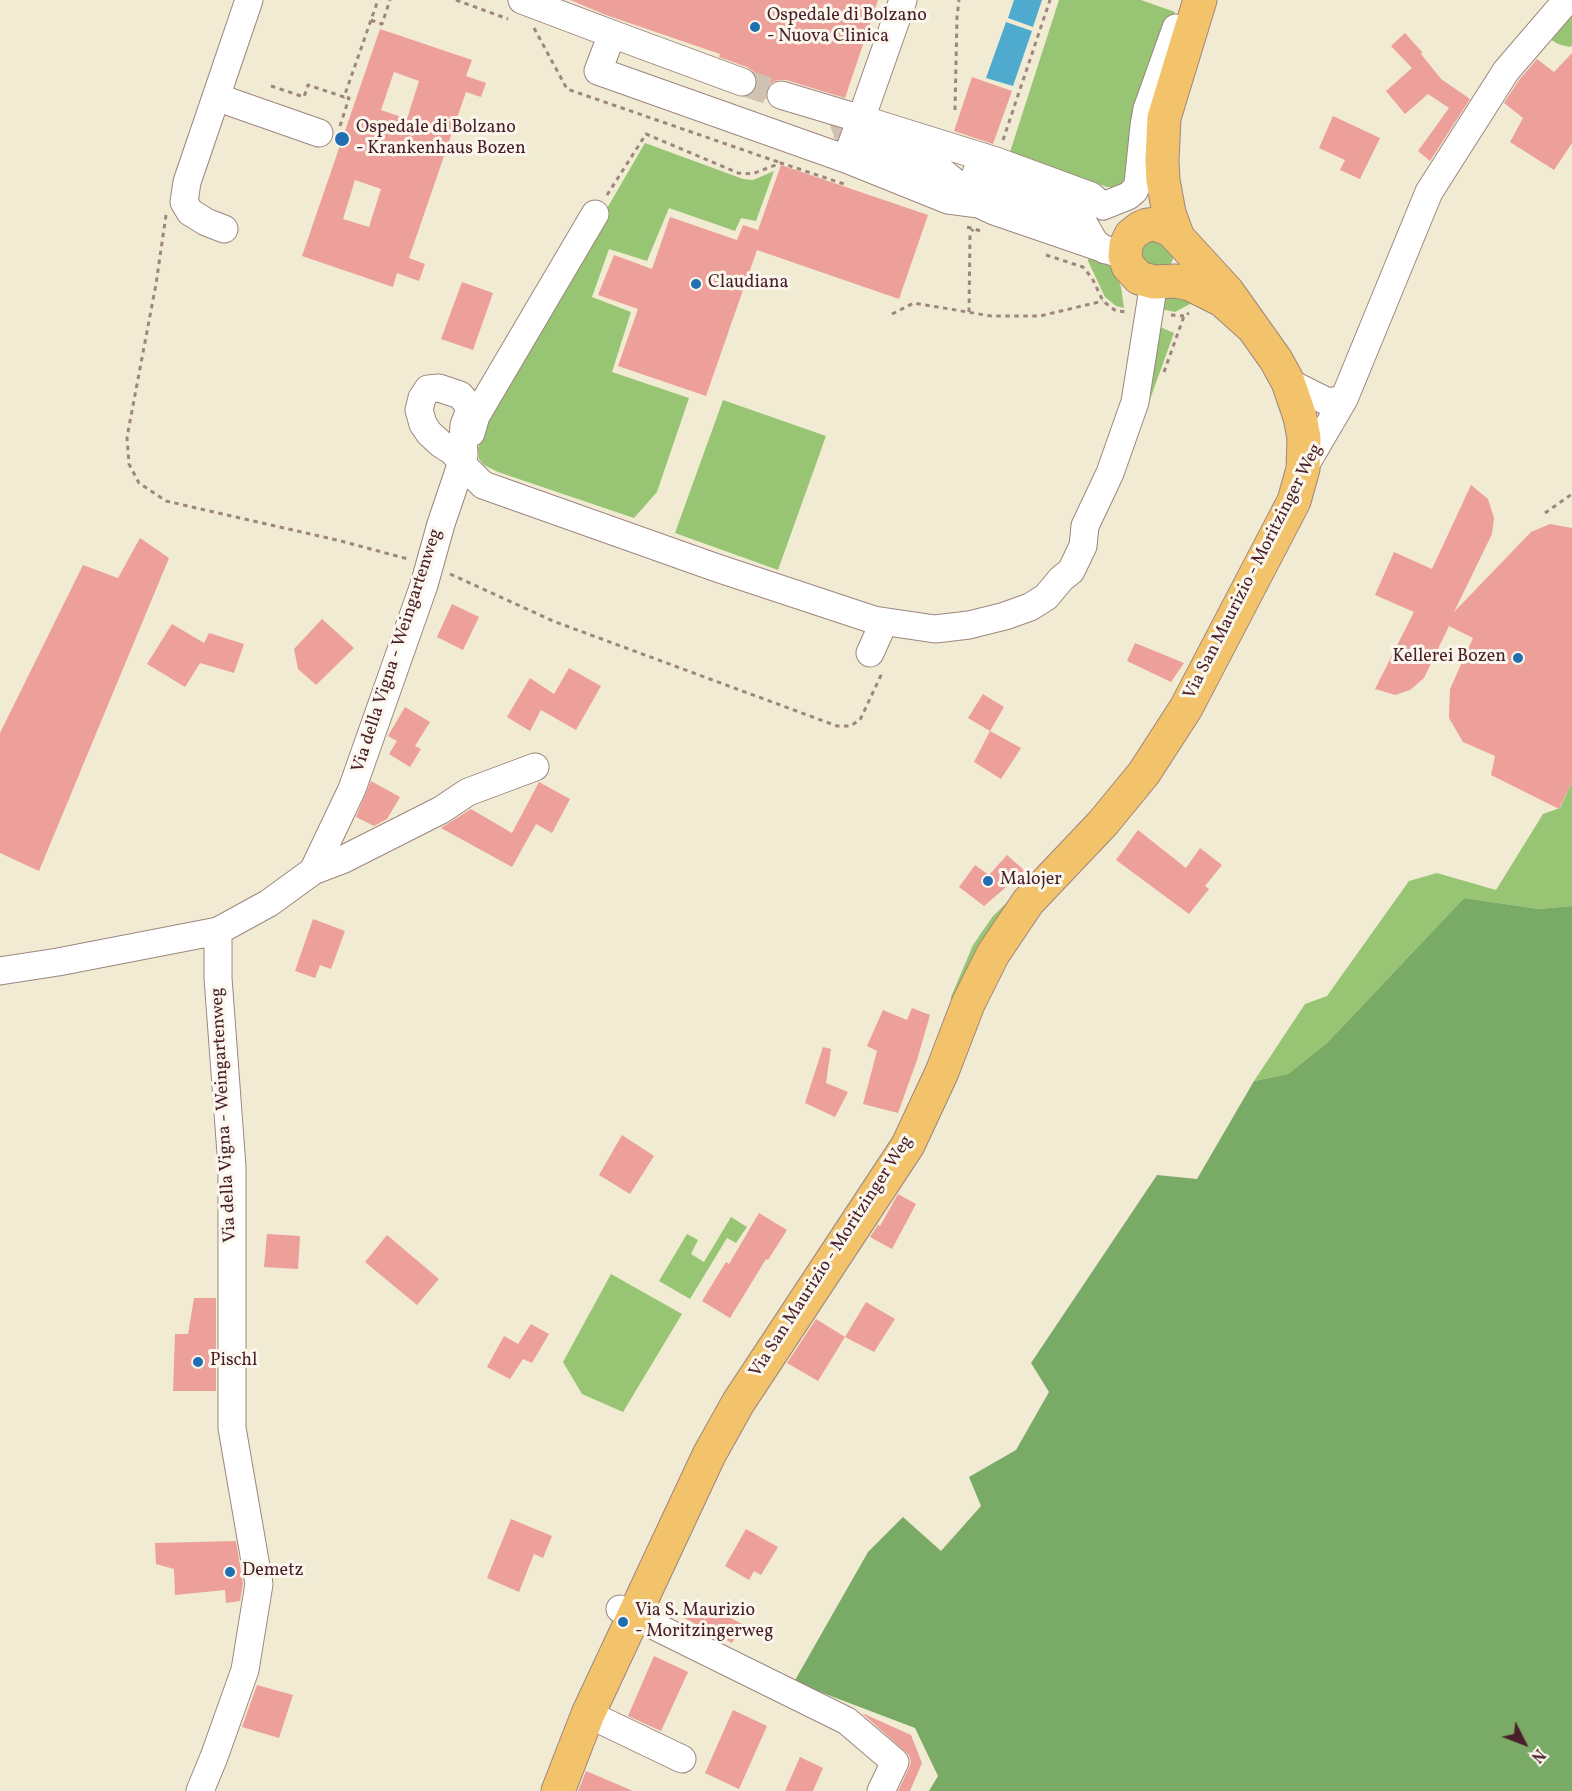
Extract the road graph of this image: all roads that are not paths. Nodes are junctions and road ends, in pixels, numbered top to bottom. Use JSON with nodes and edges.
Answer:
{"nodes":[{"id":1,"x":249,"y":0,"type":"edge"},
{"id":2,"x":522,"y":0,"type":"edge"},
{"id":3,"x":903,"y":0,"type":"edge"},
{"id":4,"x":1186,"y":0,"type":"edge"},
{"id":5,"x":1194,"y":0,"type":"edge"},
{"id":6,"x":1200,"y":0,"type":"edge"},
{"id":7,"x":1567,"y":0,"type":"edge"},
{"id":8,"x":612,"y":34,"type":"junction"},
{"id":9,"x":742,"y":82,"type":"tunnel mouth"},
{"id":10,"x":781,"y":95,"type":"tunnel mouth"},
{"id":11,"x":216,"y":97,"type":"junction"},
{"id":12,"x":329,"y":131,"type":"road end"},
{"id":13,"x":859,"y":140,"type":"junction"},
{"id":14,"x":987,"y":163,"type":"junction"},
{"id":15,"x":980,"y":204,"type":"junction"},
{"id":16,"x":1103,"y":206,"type":"junction"},
{"id":17,"x":1073,"y":212,"type":"junction"},
{"id":18,"x":595,"y":214,"type":"road end"},
{"id":19,"x":224,"y":229,"type":"dead end"},
{"id":20,"x":1178,"y":237,"type":"junction"},
{"id":21,"x":1136,"y":256,"type":"junction"},
{"id":22,"x":1251,"y":326,"type":"junction"},
{"id":23,"x":1288,"y":382,"type":"junction"},
{"id":24,"x":1344,"y":399,"type":"junction"},
{"id":25,"x":463,"y":458,"type":"junction"},
{"id":26,"x":1303,"y":470,"type":"junction"},
{"id":27,"x":884,"y":622,"type":"junction"},
{"id":28,"x":877,"y":662,"type":"road end"},
{"id":29,"x":535,"y":768,"type":"dead end"},
{"id":30,"x":313,"y":871,"type":"junction"},
{"id":31,"x":218,"y":931,"type":"junction"},
{"id":32,"x":0,"y":971,"type":"edge"},
{"id":33,"x":626,"y":1612,"type":"junction"},
{"id":34,"x":588,"y":1714,"type":"junction"},
{"id":35,"x":681,"y":1760,"type":"dead end"},
{"id":36,"x":200,"y":1791,"type":"edge"},
{"id":37,"x":558,"y":1791,"type":"edge"},
{"id":38,"x":881,"y":1791,"type":"edge"}],
"edges":[{"from":1,"to":11,"type":"street"},
{"from":2,"to":8,"type":"street"},
{"from":3,"to":13,"type":"street"},
{"from":4,"to":16,"type":"street"},
{"from":5,"to":21,"type":"main road"},
{"from":6,"to":20,"type":"main road"},
{"from":7,"to":24,"type":"street","name":"Via San Maurizio - Moritzinger Weg"},
{"from":8,"to":9,"type":"street"},
{"from":8,"to":13,"type":"street"},
{"from":10,"to":13,"type":"street"},
{"from":11,"to":12,"type":"street"},
{"from":11,"to":19,"type":"street"},
{"from":13,"to":14,"type":"street"},
{"from":13,"to":15,"type":"street"},
{"from":14,"to":15,"type":"street"},
{"from":14,"to":16,"type":"street"},
{"from":15,"to":17,"type":"street"},
{"from":15,"to":21,"type":"street"},
{"from":16,"to":17,"type":"street"},
{"from":16,"to":21,"type":"street"},
{"from":17,"to":21,"type":"street"},
{"from":18,"to":25,"type":"street","name":"Via della Vigna - Weingartenweg"},
{"from":20,"to":21,"type":"main road"},
{"from":20,"to":21,"type":"main road"},
{"from":20,"to":22,"type":"main road"},
{"from":21,"to":22,"type":"main road"},
{"from":21,"to":27,"type":"street"},
{"from":22,"to":23,"type":"main road"},
{"from":23,"to":24,"type":"street"},
{"from":23,"to":26,"type":"main road"},
{"from":24,"to":26,"type":"street","name":"Via San Maurizio - Moritzinger Weg"},
{"from":25,"to":27,"type":"street"},
{"from":25,"to":30,"type":"street","name":"Via della Vigna - Weingartenweg"},
{"from":26,"to":33,"type":"main road","name":"Via San Maurizio - Moritzinger Weg"},
{"from":27,"to":28,"type":"street"},
{"from":29,"to":30,"type":"street","name":"Via della Vigna - Weingartenweg"},
{"from":30,"to":31,"type":"street","name":"Via della Vigna - Weingartenweg"},
{"from":31,"to":32,"type":"street","name":"Via della Vigna - Weingartenweg"},
{"from":31,"to":36,"type":"street","name":"Via della Vigna - Weingartenweg"},
{"from":33,"to":34,"type":"main road","name":"Via San Maurizio - Moritzinger Weg"},
{"from":33,"to":38,"type":"street"},
{"from":34,"to":35,"type":"street"},
{"from":34,"to":37,"type":"main road","name":"Via San Maurizio - Moritzinger Weg"}]}
